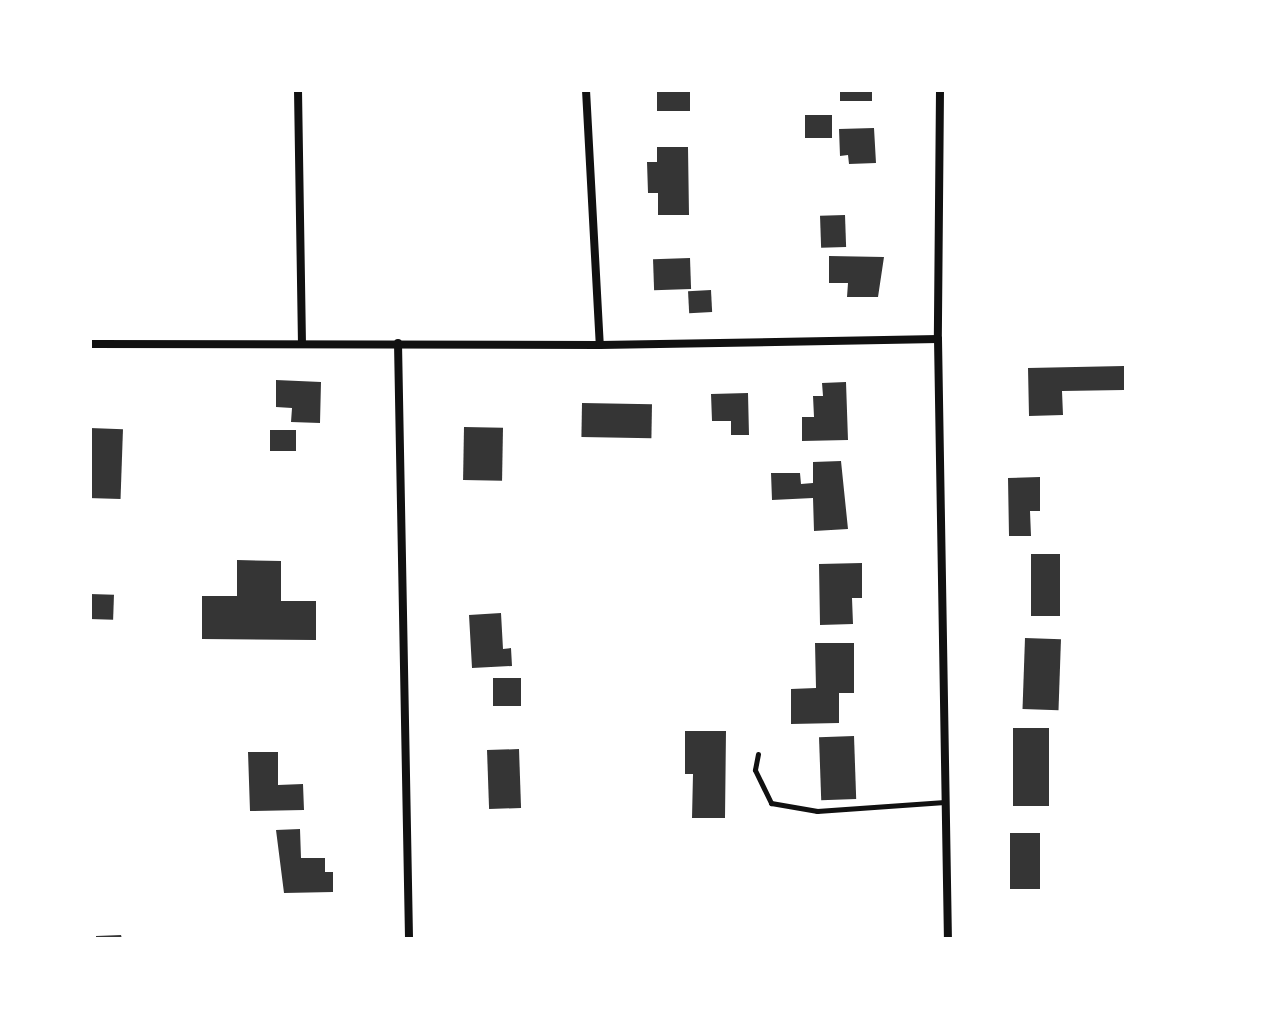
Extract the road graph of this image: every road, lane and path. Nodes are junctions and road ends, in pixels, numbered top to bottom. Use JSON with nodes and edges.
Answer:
{"nodes":[{"id":1,"x":298,"y":90,"type":"edge"},
{"id":2,"x":586,"y":90,"type":"edge"},
{"id":3,"x":940,"y":90,"type":"edge"},
{"id":4,"x":938,"y":339,"type":"junction"},
{"id":5,"x":302,"y":341,"type":"junction"},
{"id":6,"x":398,"y":343,"type":"junction"},
{"id":7,"x":90,"y":344,"type":"edge"},
{"id":8,"x":600,"y":345,"type":"junction"},
{"id":9,"x":758,"y":754,"type":"dead end"},
{"id":10,"x":946,"y":802,"type":"junction"},
{"id":11,"x":409,"y":939,"type":"edge"},
{"id":12,"x":948,"y":939,"type":"edge"}],
"edges":[{"from":1,"to":5,"type":"street"},
{"from":2,"to":8,"type":"street"},
{"from":3,"to":4,"type":"street"},
{"from":4,"to":8,"type":"street"},
{"from":4,"to":10,"type":"street"},
{"from":5,"to":6,"type":"street"},
{"from":5,"to":7,"type":"street"},
{"from":6,"to":8,"type":"street"},
{"from":6,"to":11,"type":"street"},
{"from":9,"to":10,"type":"lane"},
{"from":10,"to":12,"type":"street"}]}
